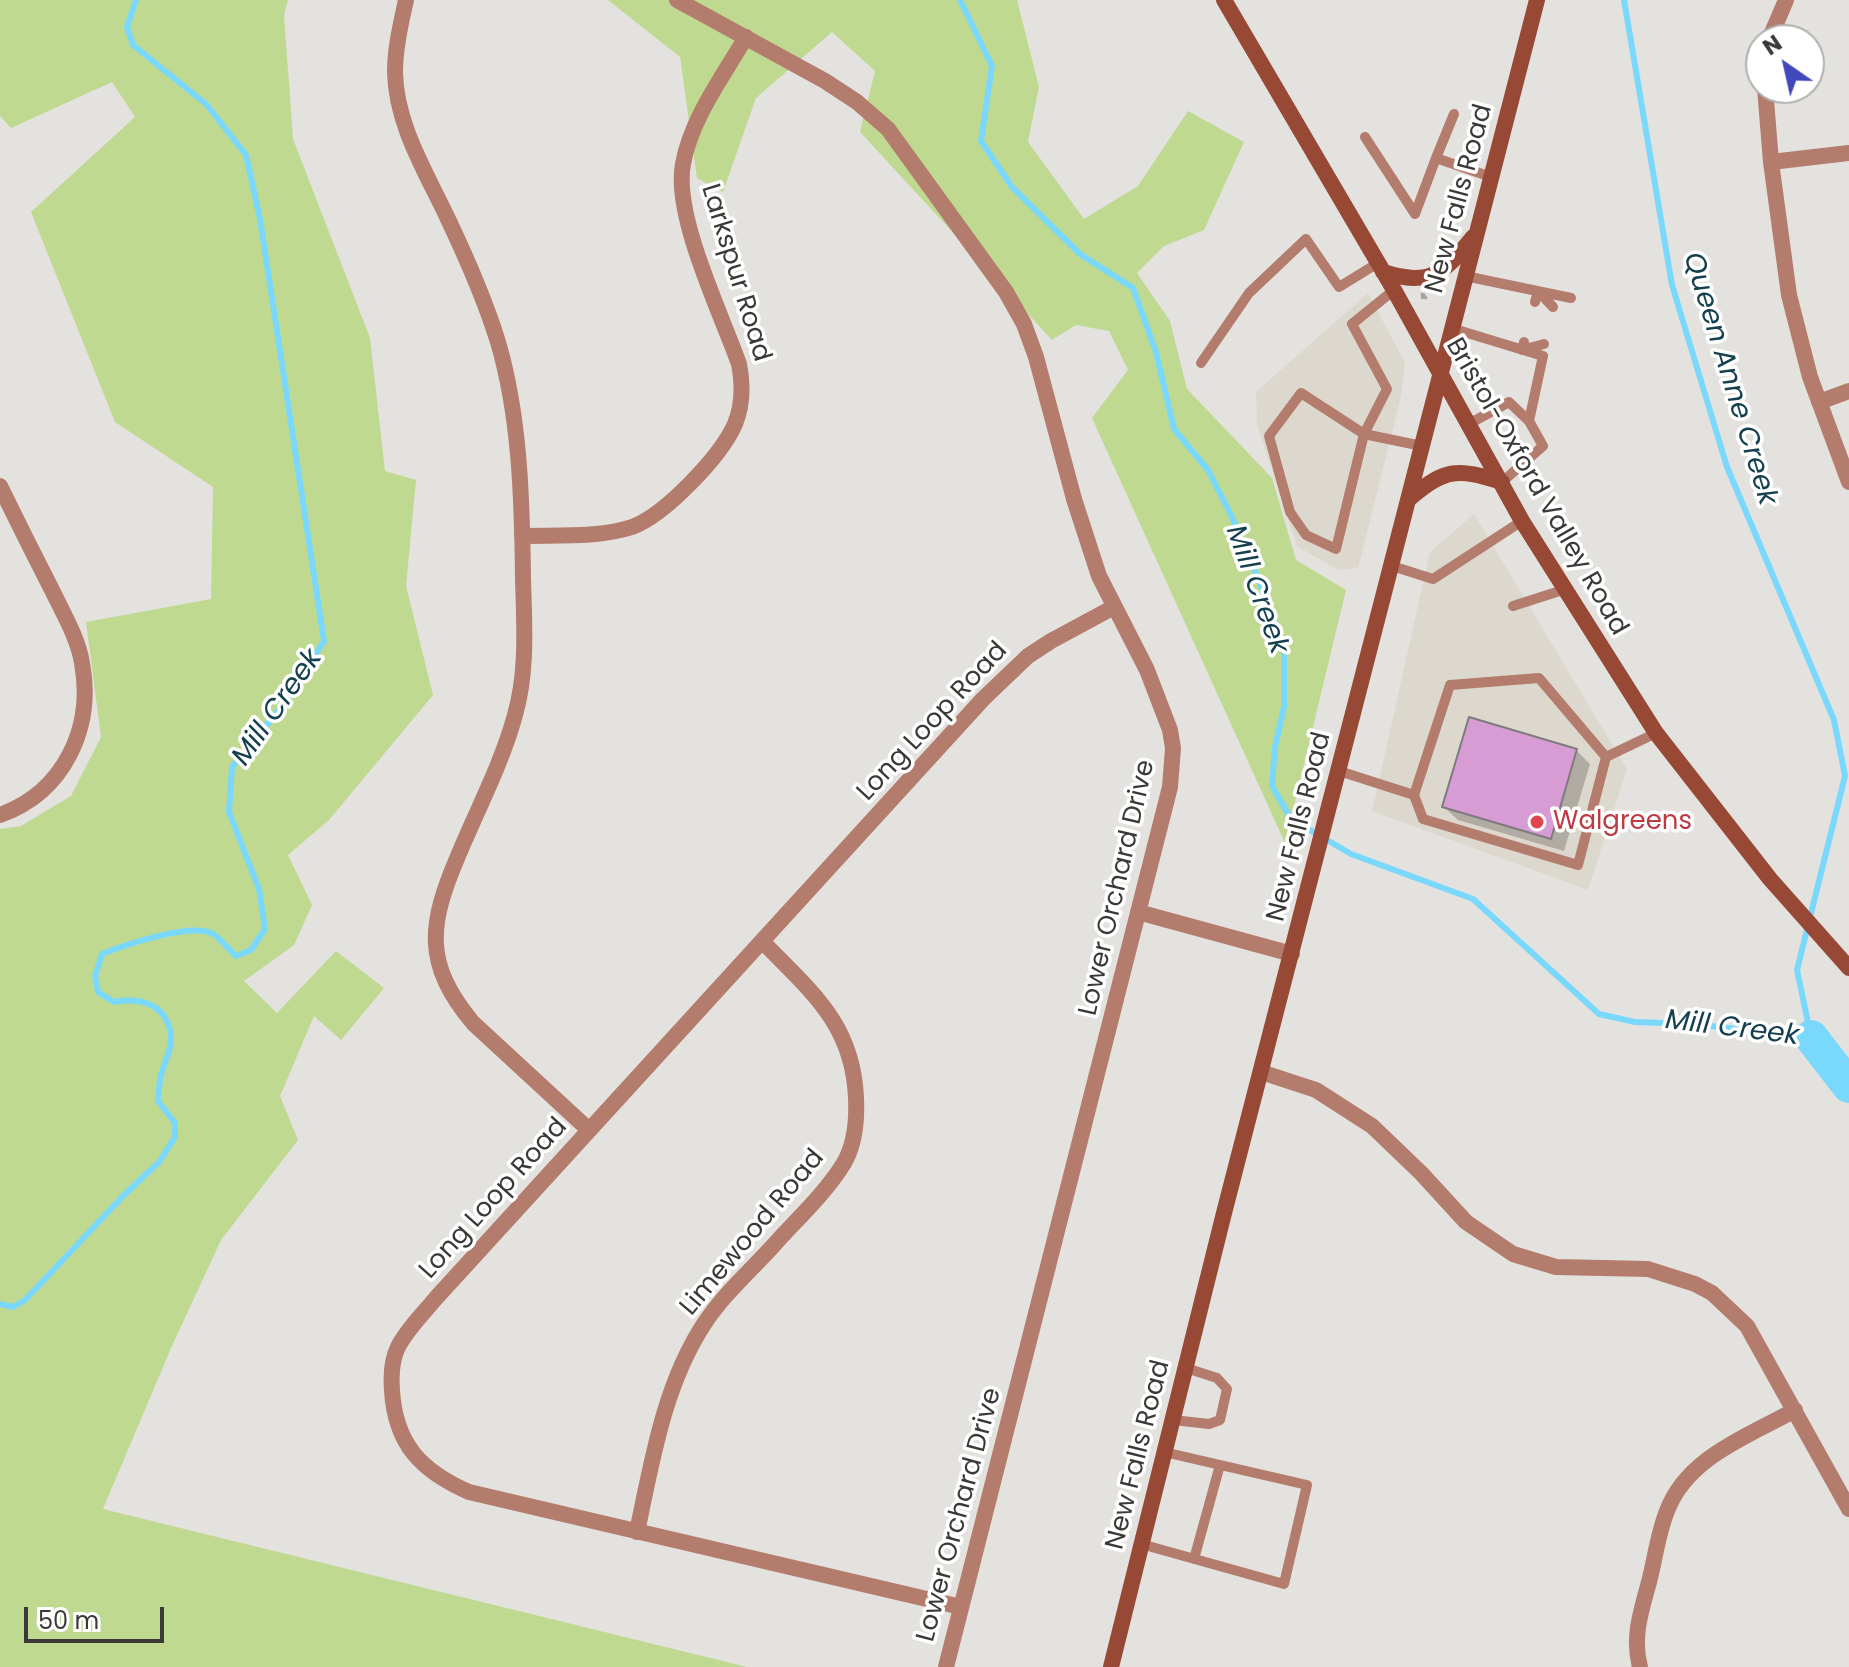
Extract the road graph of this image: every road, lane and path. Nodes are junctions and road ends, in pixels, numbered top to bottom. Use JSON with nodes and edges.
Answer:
{"nodes":[{"id":1,"x":406,"y":0,"type":"edge"},
{"id":2,"x":677,"y":0,"type":"edge"},
{"id":3,"x":1224,"y":0,"type":"edge"},
{"id":4,"x":1537,"y":0,"type":"edge"},
{"id":5,"x":1786,"y":0,"type":"edge"},
{"id":6,"x":1776,"y":24,"type":"edge"},
{"id":7,"x":746,"y":37,"type":"junction"},
{"id":8,"x":1766,"y":104,"type":"edge"},
{"id":9,"x":1454,"y":114,"type":"dead end"},
{"id":10,"x":1365,"y":137,"type":"dead end"},
{"id":11,"x":1849,"y":153,"type":"edge"},
{"id":12,"x":1436,"y":158,"type":"junction"},
{"id":13,"x":1771,"y":162,"type":"junction"},
{"id":14,"x":1491,"y":177,"type":"junction"},
{"id":15,"x":1476,"y":233,"type":"junction"},
{"id":16,"x":1380,"y":268,"type":"junction"},
{"id":17,"x":1465,"y":276,"type":"junction"},
{"id":18,"x":1394,"y":290,"type":"junction"},
{"id":19,"x":1423,"y":294,"type":"dead end"},
{"id":20,"x":1536,"y":296,"type":"junction"},
{"id":21,"x":1520,"y":297,"type":"dead end"},
{"id":22,"x":1571,"y":298,"type":"dead end"},
{"id":23,"x":1430,"y":304,"type":"dead end"},
{"id":24,"x":1553,"y":307,"type":"dead end"},
{"id":25,"x":1451,"y":328,"type":"junction"},
{"id":26,"x":1509,"y":338,"type":"dead end"},
{"id":27,"x":1544,"y":344,"type":"dead end"},
{"id":28,"x":1523,"y":346,"type":"junction"},
{"id":29,"x":1201,"y":363,"type":"dead end"},
{"id":30,"x":1441,"y":376,"type":"junction"},
{"id":31,"x":1849,"y":391,"type":"edge"},
{"id":32,"x":1819,"y":402,"type":"junction"},
{"id":33,"x":1529,"y":421,"type":"junction"},
{"id":34,"x":1467,"y":425,"type":"junction"},
{"id":35,"x":1364,"y":434,"type":"junction"},
{"id":36,"x":1422,"y":446,"type":"junction"},
{"id":37,"x":1502,"y":482,"type":"junction"},
{"id":38,"x":1849,"y":482,"type":"edge"},
{"id":39,"x":0,"y":486,"type":"edge"},
{"id":40,"x":1410,"y":498,"type":"junction"},
{"id":41,"x":1522,"y":521,"type":"junction"},
{"id":42,"x":522,"y":536,"type":"junction"},
{"id":43,"x":1392,"y":566,"type":"junction"},
{"id":44,"x":1566,"y":589,"type":"junction"},
{"id":45,"x":1513,"y":606,"type":"dead end"},
{"id":46,"x":1114,"y":607,"type":"junction"},
{"id":47,"x":1656,"y":733,"type":"junction"},
{"id":48,"x":1606,"y":757,"type":"junction"},
{"id":49,"x":1339,"y":771,"type":"junction"},
{"id":50,"x":1414,"y":795,"type":"junction"},
{"id":51,"x":0,"y":815,"type":"edge"},
{"id":52,"x":1138,"y":912,"type":"junction"},
{"id":53,"x":762,"y":941,"type":"junction"},
{"id":54,"x":1292,"y":954,"type":"junction"},
{"id":55,"x":1849,"y":968,"type":"edge"},
{"id":56,"x":1261,"y":1072,"type":"junction"},
{"id":57,"x":589,"y":1130,"type":"junction"},
{"id":58,"x":1186,"y":1368,"type":"junction"},
{"id":59,"x":1795,"y":1410,"type":"junction"},
{"id":60,"x":1173,"y":1420,"type":"junction"},
{"id":61,"x":1164,"y":1452,"type":"junction"},
{"id":62,"x":1220,"y":1465,"type":"junction"},
{"id":63,"x":1849,"y":1509,"type":"edge"},
{"id":64,"x":637,"y":1532,"type":"junction"},
{"id":65,"x":1141,"y":1544,"type":"junction"},
{"id":66,"x":1194,"y":1559,"type":"junction"},
{"id":67,"x":961,"y":1607,"type":"junction"},
{"id":68,"x":946,"y":1667,"type":"edge"},
{"id":69,"x":1111,"y":1667,"type":"edge"},
{"id":70,"x":1640,"y":1667,"type":"edge"}],
"edges":[{"from":1,"to":42,"type":"street"},
{"from":2,"to":7,"type":"street","name":"Lower Orchard Drive"},
{"from":3,"to":16,"type":"main road","name":"Bristol-Oxford Valley Road"},
{"from":4,"to":14,"type":"main road","name":"New Falls Road"},
{"from":5,"to":6,"type":"street"},
{"from":7,"to":42,"type":"street","name":"Larkspur Road"},
{"from":7,"to":46,"type":"street","name":"Lower Orchard Drive"},
{"from":8,"to":13,"type":"street"},
{"from":9,"to":12,"type":"lane"},
{"from":10,"to":12,"type":"lane"},
{"from":11,"to":13,"type":"street"},
{"from":12,"to":14,"type":"lane"},
{"from":13,"to":32,"type":"street"},
{"from":14,"to":15,"type":"main road","name":"New Falls Road"},
{"from":15,"to":16,"type":"main road"},
{"from":15,"to":17,"type":"main road","name":"New Falls Road"},
{"from":16,"to":18,"type":"main road","name":"Bristol-Oxford Valley Road"},
{"from":16,"to":29,"type":"lane"},
{"from":17,"to":20,"type":"lane"},
{"from":17,"to":25,"type":"main road","name":"New Falls Road"},
{"from":18,"to":30,"type":"main road","name":"Bristol-Oxford Valley Road"},
{"from":18,"to":35,"type":"lane"},
{"from":19,"to":23,"type":"path"},
{"from":20,"to":21,"type":"lane"},
{"from":20,"to":22,"type":"lane"},
{"from":20,"to":24,"type":"lane"},
{"from":25,"to":28,"type":"lane"},
{"from":25,"to":30,"type":"main road","name":"New Falls Road"},
{"from":26,"to":28,"type":"lane"},
{"from":27,"to":28,"type":"lane"},
{"from":28,"to":33,"type":"lane"},
{"from":30,"to":34,"type":"main road","name":"Bristol-Oxford Valley Road"},
{"from":30,"to":36,"type":"main road","name":"New Falls Road"},
{"from":31,"to":32,"type":"street"},
{"from":32,"to":38,"type":"street"},
{"from":33,"to":34,"type":"lane"},
{"from":33,"to":37,"type":"lane"},
{"from":34,"to":37,"type":"main road","name":"Bristol-Oxford Valley Road"},
{"from":35,"to":35,"type":"lane"},
{"from":35,"to":36,"type":"lane"},
{"from":36,"to":40,"type":"main road","name":"New Falls Road"},
{"from":37,"to":40,"type":"main road"},
{"from":37,"to":41,"type":"main road","name":"Bristol-Oxford Valley Road"},
{"from":39,"to":51,"type":"street"},
{"from":40,"to":43,"type":"main road","name":"New Falls Road"},
{"from":41,"to":43,"type":"lane"},
{"from":41,"to":44,"type":"main road","name":"Bristol-Oxford Valley Road"},
{"from":42,"to":57,"type":"street"},
{"from":43,"to":49,"type":"main road","name":"New Falls Road"},
{"from":44,"to":45,"type":"lane"},
{"from":44,"to":47,"type":"main road","name":"Bristol-Oxford Valley Road"},
{"from":46,"to":52,"type":"street","name":"Lower Orchard Drive"},
{"from":46,"to":53,"type":"street","name":"Long Loop Road"},
{"from":47,"to":48,"type":"lane"},
{"from":47,"to":55,"type":"main road","name":"Bristol-Oxford Valley Road"},
{"from":48,"to":50,"type":"lane"},
{"from":48,"to":50,"type":"lane"},
{"from":49,"to":50,"type":"lane"},
{"from":49,"to":54,"type":"main road","name":"New Falls Road"},
{"from":52,"to":54,"type":"street"},
{"from":52,"to":67,"type":"street","name":"Lower Orchard Drive"},
{"from":53,"to":57,"type":"street","name":"Long Loop Road"},
{"from":53,"to":64,"type":"street","name":"Limewood Road"},
{"from":54,"to":56,"type":"main road","name":"New Falls Road"},
{"from":56,"to":58,"type":"main road","name":"New Falls Road"},
{"from":56,"to":59,"type":"street"},
{"from":57,"to":64,"type":"street","name":"Long Loop Road"},
{"from":58,"to":60,"type":"main road","name":"New Falls Road"},
{"from":58,"to":60,"type":"lane"},
{"from":59,"to":63,"type":"street"},
{"from":59,"to":70,"type":"street"},
{"from":60,"to":61,"type":"main road","name":"New Falls Road"},
{"from":61,"to":62,"type":"lane"},
{"from":61,"to":65,"type":"main road","name":"New Falls Road"},
{"from":62,"to":66,"type":"lane"},
{"from":62,"to":66,"type":"lane"},
{"from":64,"to":67,"type":"street","name":"Long Loop Road"},
{"from":65,"to":66,"type":"lane"},
{"from":65,"to":69,"type":"main road","name":"New Falls Road"},
{"from":67,"to":68,"type":"street","name":"Lower Orchard Drive"}]}
